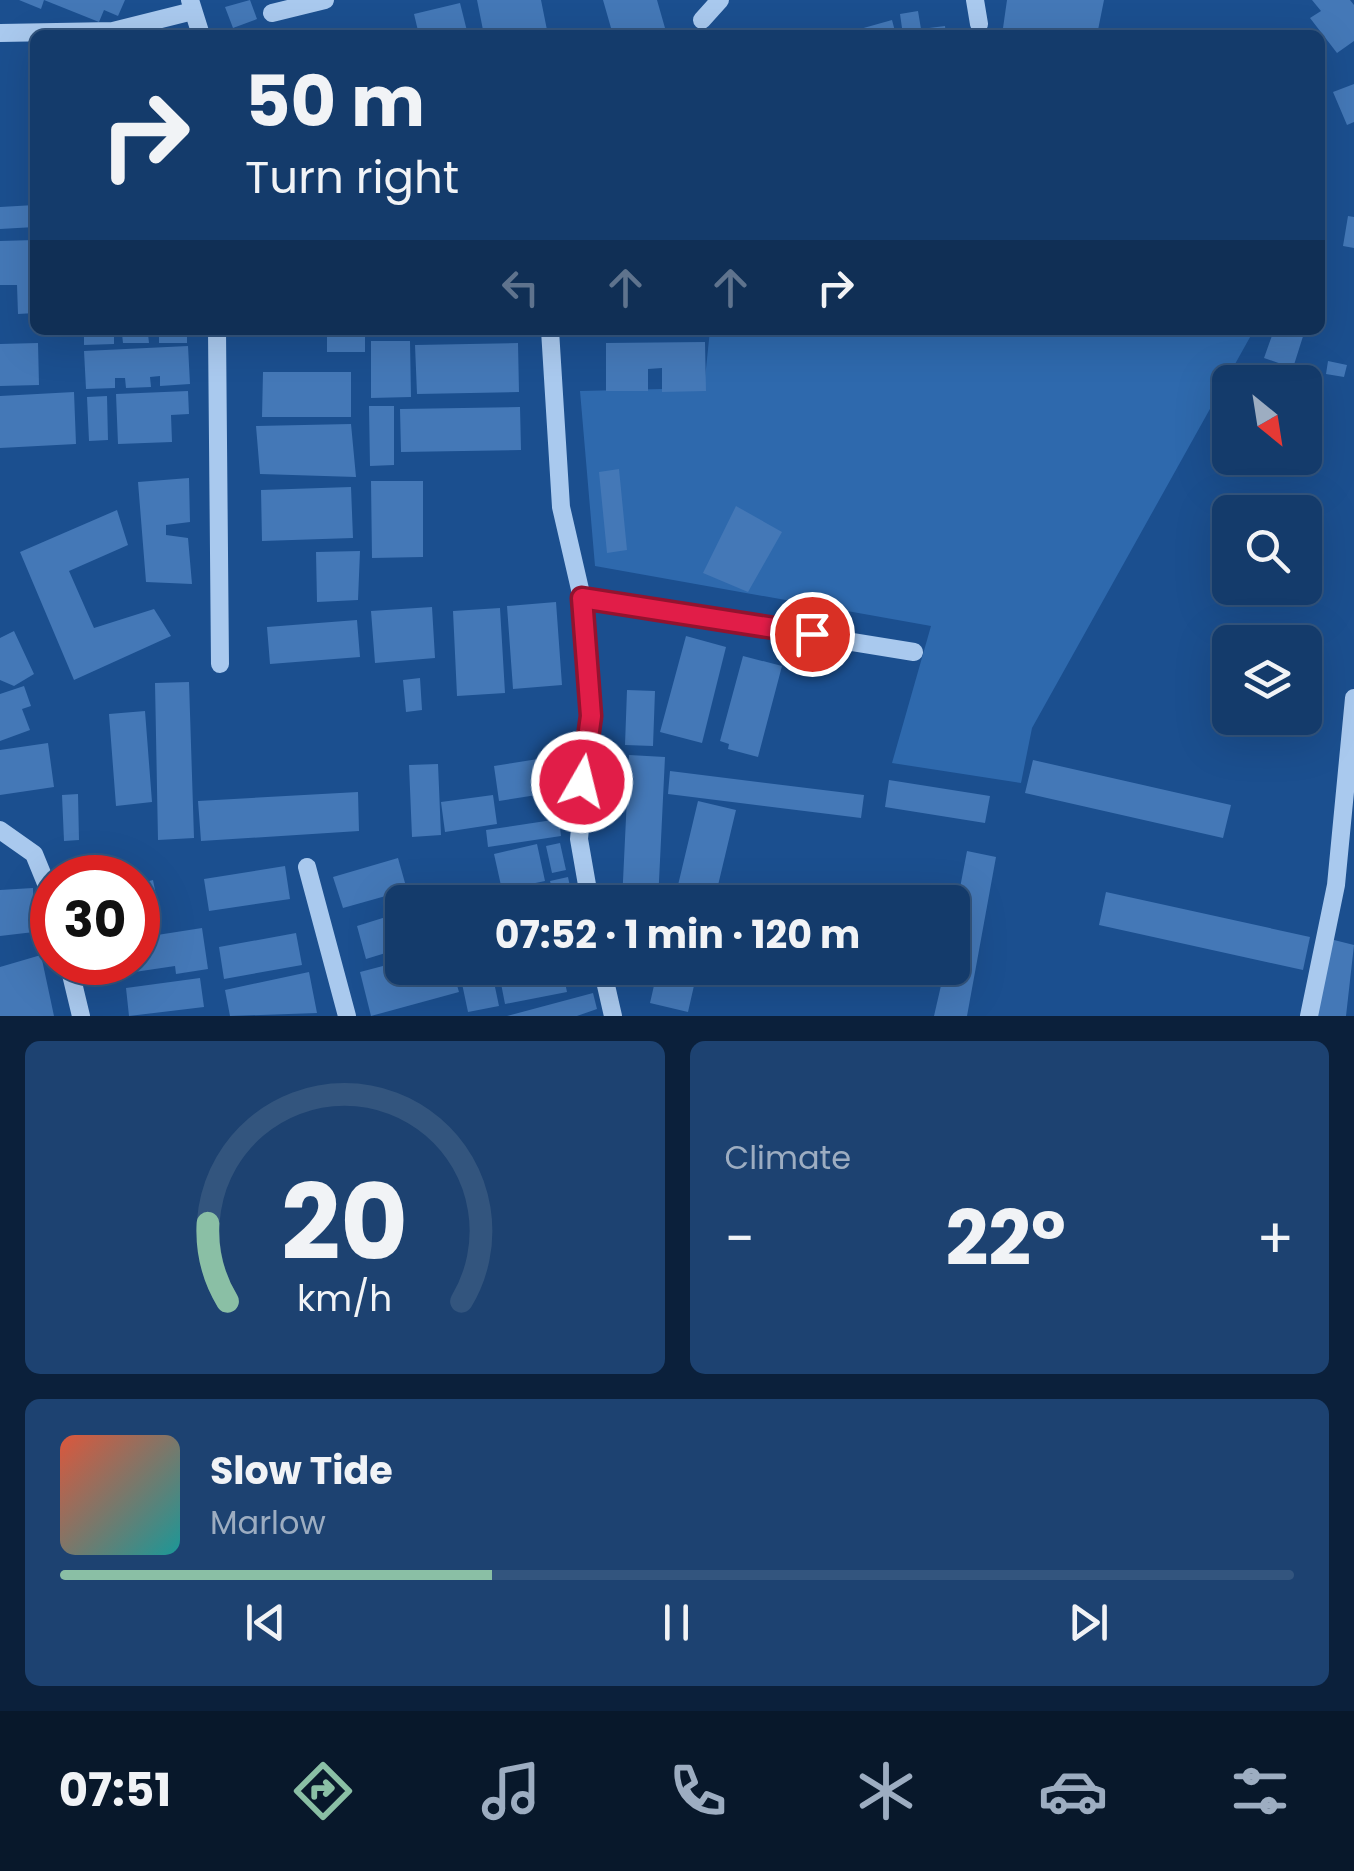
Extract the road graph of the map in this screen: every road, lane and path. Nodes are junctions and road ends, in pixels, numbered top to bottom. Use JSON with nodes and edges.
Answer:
{"nodes":[{"id":1,"x":325,"y":0,"type":"edge"},
{"id":2,"x":720,"y":0,"type":"edge"},
{"id":3,"x":976,"y":0,"type":"edge"},
{"id":4,"x":191,"y":6,"type":"edge"},
{"id":5,"x":272,"y":13,"type":"dead end"},
{"id":6,"x":702,"y":20,"type":"dead end"},
{"id":7,"x":980,"y":24,"type":"dead end"},
{"id":8,"x":116,"y":30,"type":"edge"},
{"id":9,"x":199,"y":30,"type":"edge"},
{"id":10,"x":0,"y":32,"type":"edge"},
{"id":11,"x":30,"y":32,"type":"edge"},
{"id":12,"x":218,"y":335,"type":"edge"},
{"id":13,"x":550,"y":335,"type":"edge"},
{"id":14,"x":582,"y":598,"type":"junction"},
{"id":15,"x":914,"y":652,"type":"dead end"},
{"id":16,"x":220,"y":664,"type":"dead end"},
{"id":17,"x":1354,"y":698,"type":"edge"},
{"id":18,"x":0,"y":830,"type":"edge"},
{"id":19,"x":34,"y":855,"type":"edge"},
{"id":20,"x":307,"y":867,"type":"dead end"},
{"id":21,"x":587,"y":885,"type":"edge"},
{"id":22,"x":74,"y":985,"type":"edge"},
{"id":23,"x":606,"y":985,"type":"edge"},
{"id":24,"x":81,"y":1016,"type":"edge"},
{"id":25,"x":347,"y":1016,"type":"edge"},
{"id":26,"x":612,"y":1016,"type":"edge"},
{"id":27,"x":1309,"y":1016,"type":"edge"}],
"edges":[{"from":1,"to":5,"type":"street"},
{"from":2,"to":6,"type":"street"},
{"from":3,"to":7,"type":"street"},
{"from":4,"to":8,"type":"street"},
{"from":4,"to":9,"type":"street"},
{"from":10,"to":11,"type":"street"},
{"from":12,"to":16,"type":"street"},
{"from":13,"to":14,"type":"street"},
{"from":14,"to":15,"type":"street"},
{"from":14,"to":21,"type":"street"},
{"from":17,"to":27,"type":"street"},
{"from":18,"to":19,"type":"street"},
{"from":20,"to":25,"type":"street"},
{"from":22,"to":24,"type":"street"},
{"from":23,"to":26,"type":"street"}]}
